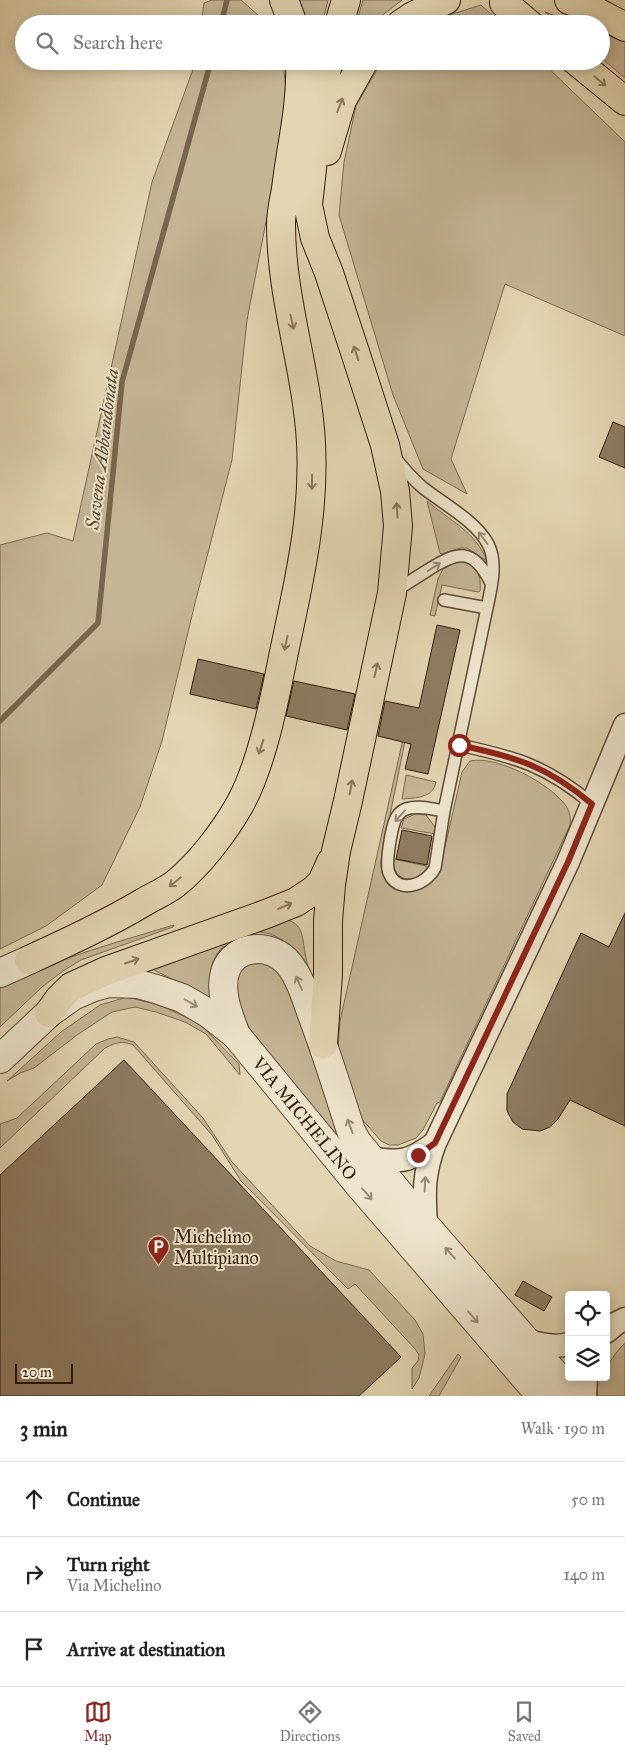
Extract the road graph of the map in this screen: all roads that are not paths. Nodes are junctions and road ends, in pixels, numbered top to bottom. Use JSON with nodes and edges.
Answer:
{"nodes":[{"id":1,"x":284,"y":0,"type":"edge"},
{"id":2,"x":346,"y":0,"type":"edge"},
{"id":3,"x":438,"y":3,"type":"edge"},
{"id":4,"x":504,"y":3,"type":"dead end"},
{"id":5,"x":577,"y":3,"type":"edge"},
{"id":6,"x":290,"y":15,"type":"edge"},
{"id":7,"x":342,"y":15,"type":"edge"},
{"id":8,"x":417,"y":15,"type":"edge"},
{"id":9,"x":519,"y":15,"type":"edge"},
{"id":10,"x":601,"y":15,"type":"edge"},
{"id":11,"x":610,"y":20,"type":"edge"},
{"id":12,"x":625,"y":27,"type":"edge"},
{"id":13,"x":300,"y":70,"type":"edge"},
{"id":14,"x":327,"y":70,"type":"edge"},
{"id":15,"x":359,"y":70,"type":"edge"},
{"id":16,"x":587,"y":70,"type":"edge"},
{"id":17,"x":625,"y":101,"type":"edge"},
{"id":18,"x":318,"y":105,"type":"junction"},
{"id":19,"x":329,"y":273,"type":"junction"},
{"id":20,"x":284,"y":274,"type":"junction"},
{"id":21,"x":384,"y":445,"type":"junction"},
{"id":22,"x":492,"y":584,"type":"junction"},
{"id":23,"x":392,"y":592,"type":"junction"},
{"id":24,"x":444,"y":600,"type":"dead end"},
{"id":25,"x":487,"y":608,"type":"junction"},
{"id":26,"x":625,"y":725,"type":"edge"},
{"id":27,"x":459,"y":745,"type":"junction"},
{"id":28,"x":592,"y":804,"type":"junction"},
{"id":29,"x":444,"y":811,"type":"junction"},
{"id":30,"x":336,"y":851,"type":"junction"},
{"id":31,"x":29,"y":960,"type":"joint"},
{"id":32,"x":0,"y":973,"type":"edge"},
{"id":33,"x":49,"y":1013,"type":"junction"},
{"id":34,"x":236,"y":1035,"type":"junction"},
{"id":35,"x":323,"y":1044,"type":"junction"},
{"id":36,"x":5,"y":1051,"type":"edge"},
{"id":37,"x":435,"y":1143,"type":"junction"},
{"id":38,"x":370,"y":1158,"type":"junction"},
{"id":39,"x":426,"y":1226,"type":"junction"},
{"id":40,"x":625,"y":1319,"type":"edge"},
{"id":41,"x":610,"y":1329,"type":"edge"},
{"id":42,"x":525,"y":1340,"type":"junction"},
{"id":43,"x":565,"y":1345,"type":"edge"},
{"id":44,"x":586,"y":1381,"type":"edge"},
{"id":45,"x":541,"y":1396,"type":"edge"},
{"id":46,"x":574,"y":1396,"type":"edge"},
{"id":47,"x":585,"y":1396,"type":"edge"}],
"edges":[{"from":1,"to":6,"type":"highway"},
{"from":2,"to":7,"type":"highway"},
{"from":3,"to":8,"type":"highway"},
{"from":4,"to":9,"type":"highway"},
{"from":5,"to":10,"type":"highway"},
{"from":11,"to":12,"type":"highway"},
{"from":13,"to":20,"type":"highway"},
{"from":14,"to":18,"type":"highway"},
{"from":19,"to":15,"type":"highway","one_way":true},
{"from":16,"to":17,"type":"highway","one_way":true},
{"from":18,"to":19,"type":"highway"},
{"from":18,"to":20,"type":"highway"},
{"from":21,"to":19,"type":"highway","one_way":true},
{"from":20,"to":31,"type":"highway","one_way":true},
{"from":22,"to":21,"type":"lane","one_way":true},
{"from":23,"to":21,"type":"highway","one_way":true},
{"from":23,"to":22,"type":"lane","one_way":true},
{"from":22,"to":25,"type":"lane"},
{"from":30,"to":23,"type":"highway","one_way":true},
{"from":24,"to":25,"type":"lane"},
{"from":25,"to":27,"type":"lane"},
{"from":26,"to":28,"type":"street"},
{"from":27,"to":28,"type":"lane"},
{"from":27,"to":29,"type":"lane"},
{"from":28,"to":37,"type":"street"},
{"from":29,"to":29,"type":"lane","one_way":true},
{"from":33,"to":30,"type":"highway","one_way":true},
{"from":30,"to":35,"type":"highway"},
{"from":31,"to":32,"type":"street"},
{"from":33,"to":34,"type":"street","name":"VIA MICHELINO","one_way":true},
{"from":33,"to":36,"type":"street","name":"VIA MICHELINO"},
{"from":35,"to":34,"type":"street","name":"VIA MICHELINO","one_way":true},
{"from":34,"to":45,"type":"street","name":"VIA MICHELINO","one_way":true},
{"from":38,"to":35,"type":"street","name":"VIA MICHELINO","one_way":true},
{"from":37,"to":38,"type":"street","name":"VIA MICHELINO"},
{"from":39,"to":37,"type":"street","one_way":true},
{"from":38,"to":39,"type":"street","name":"VIA MICHELINO"},
{"from":42,"to":39,"type":"street","name":"VIA MICHELINO","one_way":true},
{"from":40,"to":41,"type":"street"},
{"from":42,"to":43,"type":"street"},
{"from":42,"to":46,"type":"street","name":"VIA MICHELINO"},
{"from":44,"to":47,"type":"street"}]}
